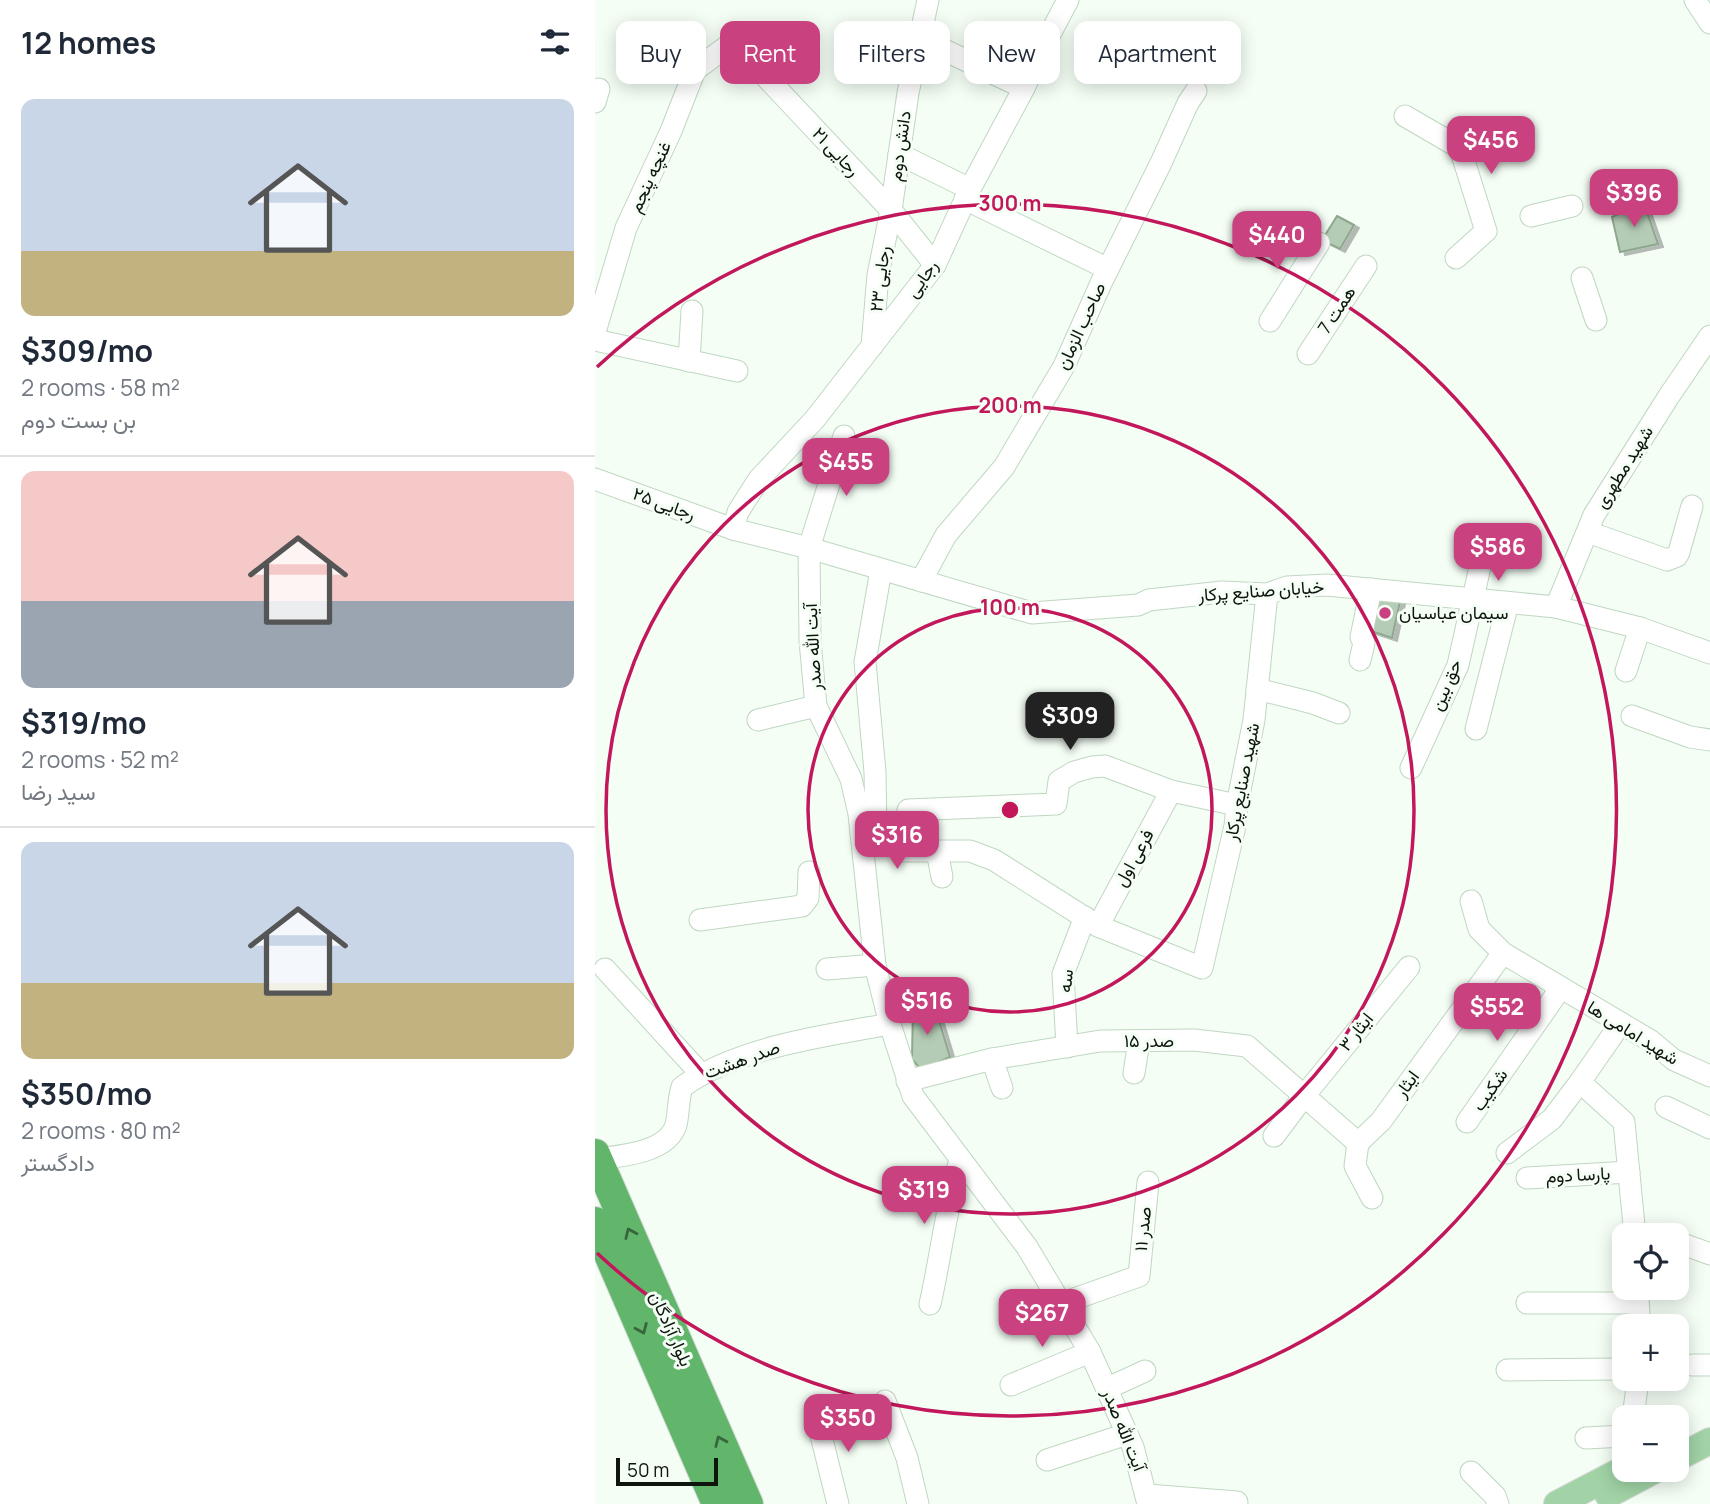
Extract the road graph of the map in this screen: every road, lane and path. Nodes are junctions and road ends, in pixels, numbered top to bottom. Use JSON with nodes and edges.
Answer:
{"nodes":[{"id":1,"x":928,"y":0,"type":"edge"},
{"id":2,"x":1068,"y":0,"type":"edge"},
{"id":3,"x":1695,"y":0,"type":"edge"},
{"id":4,"x":924,"y":21,"type":"edge"},
{"id":5,"x":1710,"y":23,"type":"edge"},
{"id":6,"x":720,"y":52,"type":"edge"},
{"id":7,"x":950,"y":53,"type":"edge"},
{"id":8,"x":772,"y":84,"type":"edge"},
{"id":9,"x":910,"y":84,"type":"edge"},
{"id":10,"x":1024,"y":88,"type":"junction"},
{"id":11,"x":1196,"y":91,"type":"dead end"},
{"id":12,"x":1405,"y":116,"type":"dead end"},
{"id":13,"x":899,"y":154,"type":"junction"},
{"id":14,"x":967,"y":194,"type":"junction"},
{"id":15,"x":1572,"y":206,"type":"dead end"},
{"id":16,"x":891,"y":210,"type":"junction"},
{"id":17,"x":1531,"y":216,"type":"dead end"},
{"id":18,"x":1319,"y":243,"type":"dead end"},
{"id":19,"x":1456,"y":258,"type":"dead end"},
{"id":20,"x":935,"y":265,"type":"junction"},
{"id":21,"x":1366,"y":265,"type":"dead end"},
{"id":22,"x":1108,"y":269,"type":"junction"},
{"id":23,"x":1582,"y":278,"type":"dead end"},
{"id":24,"x":692,"y":311,"type":"dead end"},
{"id":25,"x":1596,"y":320,"type":"dead end"},
{"id":26,"x":1271,"y":321,"type":"dead end"},
{"id":27,"x":595,"y":332,"type":"edge"},
{"id":28,"x":1710,"y":336,"type":"edge"},
{"id":29,"x":595,"y":340,"type":"edge"},
{"id":30,"x":872,"y":348,"type":"junction"},
{"id":31,"x":1308,"y":354,"type":"dead end"},
{"id":32,"x":689,"y":361,"type":"junction"},
{"id":33,"x":737,"y":371,"type":"dead end"},
{"id":34,"x":844,"y":436,"type":"dead end"},
{"id":35,"x":595,"y":480,"type":"edge"},
{"id":36,"x":1692,"y":506,"type":"dead end"},
{"id":37,"x":733,"y":529,"type":"junction"},
{"id":38,"x":1588,"y":532,"type":"junction"},
{"id":39,"x":809,"y":548,"type":"junction"},
{"id":40,"x":1482,"y":558,"type":"dead end"},
{"id":41,"x":881,"y":570,"type":"junction"},
{"id":42,"x":921,"y":581,"type":"junction"},
{"id":43,"x":1371,"y":589,"type":"junction"},
{"id":44,"x":1267,"y":594,"type":"junction"},
{"id":45,"x":1473,"y":599,"type":"junction"},
{"id":46,"x":1508,"y":603,"type":"junction"},
{"id":47,"x":1556,"y":607,"type":"junction"},
{"id":48,"x":1640,"y":628,"type":"junction"},
{"id":49,"x":1710,"y":653,"type":"edge"},
{"id":50,"x":1360,"y":660,"type":"dead end"},
{"id":51,"x":1626,"y":671,"type":"dead end"},
{"id":52,"x":1257,"y":690,"type":"junction"},
{"id":53,"x":816,"y":706,"type":"junction"},
{"id":54,"x":1339,"y":713,"type":"dead end"},
{"id":55,"x":1632,"y":716,"type":"dead end"},
{"id":56,"x":758,"y":720,"type":"dead end"},
{"id":57,"x":1475,"y":730,"type":"dead end"},
{"id":58,"x":1710,"y":740,"type":"edge"},
{"id":59,"x":1411,"y":768,"type":"dead end"},
{"id":60,"x":1171,"y":791,"type":"junction"},
{"id":61,"x":1237,"y":805,"type":"junction"},
{"id":62,"x":908,"y":810,"type":"dead end"},
{"id":63,"x":937,"y":851,"type":"junction"},
{"id":64,"x":809,"y":872,"type":"dead end"},
{"id":65,"x":942,"y":877,"type":"dead end"},
{"id":66,"x":1471,"y":901,"type":"dead end"},
{"id":67,"x":700,"y":920,"type":"dead end"},
{"id":68,"x":1091,"y":921,"type":"junction"},
{"id":69,"x":1503,"y":953,"type":"junction"},
{"id":70,"x":875,"y":965,"type":"junction"},
{"id":71,"x":1409,"y":967,"type":"dead end"},
{"id":72,"x":605,"y":969,"type":"dead end"},
{"id":73,"x":827,"y":969,"type":"dead end"},
{"id":74,"x":1560,"y":989,"type":"junction"},
{"id":75,"x":1621,"y":1023,"type":"junction"},
{"id":76,"x":890,"y":1024,"type":"junction"},
{"id":77,"x":1139,"y":1041,"type":"junction"},
{"id":78,"x":1067,"y":1047,"type":"junction"},
{"id":79,"x":992,"y":1059,"type":"junction"},
{"id":80,"x":1134,"y":1073,"type":"dead end"},
{"id":81,"x":701,"y":1074,"type":"junction"},
{"id":82,"x":1710,"y":1076,"type":"edge"},
{"id":83,"x":907,"y":1081,"type":"junction"},
{"id":84,"x":1580,"y":1082,"type":"junction"},
{"id":85,"x":1002,"y":1088,"type":"dead end"},
{"id":86,"x":1304,"y":1096,"type":"junction"},
{"id":87,"x":1665,"y":1107,"type":"dead end"},
{"id":88,"x":1467,"y":1122,"type":"dead end"},
{"id":89,"x":1710,"y":1128,"type":"edge"},
{"id":90,"x":1274,"y":1136,"type":"dead end"},
{"id":91,"x":1358,"y":1143,"type":"junction"},
{"id":92,"x":1507,"y":1153,"type":"dead end"},
{"id":93,"x":596,"y":1157,"type":"edge"},
{"id":94,"x":960,"y":1160,"type":"junction"},
{"id":95,"x":1629,"y":1172,"type":"junction"},
{"id":96,"x":1527,"y":1178,"type":"dead end"},
{"id":97,"x":1148,"y":1182,"type":"dead end"},
{"id":98,"x":1373,"y":1198,"type":"dead end"},
{"id":99,"x":595,"y":1222,"type":"edge"},
{"id":100,"x":1639,"y":1223,"type":"edge"},
{"id":101,"x":1689,"y":1246,"type":"edge"},
{"id":102,"x":1710,"y":1254,"type":"edge"},
{"id":103,"x":1612,"y":1297,"type":"edge"},
{"id":104,"x":1527,"y":1303,"type":"dead end"},
{"id":105,"x":930,"y":1304,"type":"dead end"},
{"id":106,"x":1060,"y":1304,"type":"junction"},
{"id":107,"x":1090,"y":1352,"type":"junction"},
{"id":108,"x":1612,"y":1369,"type":"edge"},
{"id":109,"x":1507,"y":1370,"type":"dead end"},
{"id":110,"x":1145,"y":1371,"type":"dead end"},
{"id":111,"x":1011,"y":1385,"type":"dead end"},
{"id":112,"x":1108,"y":1388,"type":"junction"},
{"id":113,"x":885,"y":1401,"type":"dead end"},
{"id":114,"x":816,"y":1415,"type":"dead end"},
{"id":115,"x":1710,"y":1423,"type":"edge"},
{"id":116,"x":1127,"y":1434,"type":"junction"},
{"id":117,"x":1689,"y":1434,"type":"edge"},
{"id":118,"x":1612,"y":1437,"type":"edge"},
{"id":119,"x":1586,"y":1438,"type":"dead end"},
{"id":120,"x":1710,"y":1441,"type":"edge"},
{"id":121,"x":1689,"y":1452,"type":"edge"},
{"id":122,"x":1047,"y":1460,"type":"dead end"},
{"id":123,"x":1471,"y":1472,"type":"dead end"},
{"id":124,"x":1612,"y":1475,"type":"edge"},
{"id":125,"x":1632,"y":1482,"type":"edge"},
{"id":126,"x":1147,"y":1500,"type":"edge"},
{"id":127,"x":1237,"y":1502,"type":"dead end"},
{"id":128,"x":717,"y":1504,"type":"edge"},
{"id":129,"x":748,"y":1504,"type":"edge"},
{"id":130,"x":838,"y":1504,"type":"edge"},
{"id":131,"x":918,"y":1504,"type":"edge"},
{"id":132,"x":1498,"y":1504,"type":"edge"},
{"id":133,"x":1557,"y":1504,"type":"edge"},
{"id":134,"x":1591,"y":1504,"type":"edge"}],
"edges":[{"from":1,"to":4,"type":"street","name":"دانش دوم"},
{"from":2,"to":10,"type":"street","name":"رجایی"},
{"from":3,"to":5,"type":"street"},
{"from":6,"to":27,"type":"street","name":"غنچه پنجم"},
{"from":7,"to":10,"type":"street"},
{"from":8,"to":16,"type":"street","name":"رجایی ۲۱"},
{"from":9,"to":13,"type":"street","name":"دانش دوم"},
{"from":10,"to":14,"type":"street","name":"رجایی"},
{"from":11,"to":22,"type":"street","name":"صاحب الزمان"},
{"from":12,"to":19,"type":"street"},
{"from":13,"to":14,"type":"street"},
{"from":13,"to":16,"type":"street","name":"دانش دوم"},
{"from":14,"to":20,"type":"street","name":"رجایی"},
{"from":14,"to":22,"type":"street"},
{"from":15,"to":17,"type":"street"},
{"from":16,"to":20,"type":"street","name":"رجایی ۲۱"},
{"from":16,"to":30,"type":"street","name":"رجایی ۲۳"},
{"from":18,"to":26,"type":"street"},
{"from":20,"to":30,"type":"street","name":"رجایی"},
{"from":21,"to":31,"type":"street","name":"همت 7"},
{"from":22,"to":42,"type":"street","name":"صاحب الزمان"},
{"from":23,"to":25,"type":"street"},
{"from":24,"to":32,"type":"street"},
{"from":28,"to":38,"type":"street","name":"شهید مطهری"},
{"from":29,"to":32,"type":"street"},
{"from":30,"to":37,"type":"street","name":"رجایی"},
{"from":32,"to":33,"type":"street"},
{"from":34,"to":39,"type":"street","name":"آیت الله صدر"},
{"from":35,"to":37,"type":"street","name":"رجایی ۲۵"},
{"from":36,"to":38,"type":"street"},
{"from":37,"to":39,"type":"street","name":"خیابان صنایع پرکار"},
{"from":38,"to":47,"type":"street","name":"شهید مطهری"},
{"from":39,"to":41,"type":"street","name":"خیابان صنایع پرکار"},
{"from":39,"to":53,"type":"street","name":"آیت الله صدر"},
{"from":40,"to":45,"type":"street","name":"حق بین"},
{"from":41,"to":42,"type":"street","name":"خیابان صنایع پرکار"},
{"from":41,"to":63,"type":"street"},
{"from":42,"to":44,"type":"street","name":"خیابان صنایع پرکار"},
{"from":43,"to":44,"type":"street","name":"خیابان صنایع پرکار"},
{"from":43,"to":45,"type":"street","name":"خیابان صنایع پرکار"},
{"from":43,"to":50,"type":"street"},
{"from":44,"to":52,"type":"street","name":"شهید صنایع پرکار"},
{"from":45,"to":46,"type":"street","name":"خیابان صنایع پرکار"},
{"from":45,"to":59,"type":"street","name":"حق بین"},
{"from":46,"to":47,"type":"street","name":"خیابان صنایع پرکار"},
{"from":46,"to":57,"type":"street"},
{"from":47,"to":48,"type":"street","name":"خیابان صنایع پرکار"},
{"from":48,"to":49,"type":"street","name":"خیابان صنایع پرکار"},
{"from":48,"to":51,"type":"street"},
{"from":52,"to":54,"type":"street"},
{"from":52,"to":61,"type":"street","name":"شهید صنایع پرکار"},
{"from":53,"to":56,"type":"street"},
{"from":53,"to":70,"type":"street","name":"آیت الله صدر"},
{"from":55,"to":58,"type":"street"},
{"from":60,"to":61,"type":"street"},
{"from":60,"to":62,"type":"street"},
{"from":60,"to":68,"type":"street","name":"فرعی اول"},
{"from":61,"to":68,"type":"street","name":"شهید صنایع پرکار"},
{"from":63,"to":65,"type":"street"},
{"from":63,"to":68,"type":"street"},
{"from":64,"to":67,"type":"street"},
{"from":66,"to":69,"type":"street","name":"شهید امامی ها"},
{"from":68,"to":78,"type":"street","name":"سه"},
{"from":69,"to":74,"type":"street","name":"شهید امامی ها"},
{"from":69,"to":91,"type":"street","name":"ایثار"},
{"from":70,"to":73,"type":"street"},
{"from":70,"to":76,"type":"street","name":"آیت الله صدر"},
{"from":71,"to":86,"type":"street","name":"ایثار ۳"},
{"from":72,"to":81,"type":"street"},
{"from":74,"to":75,"type":"street","name":"شهید امامی ها"},
{"from":74,"to":88,"type":"street","name":"شکیب"},
{"from":75,"to":82,"type":"street","name":"شهید امامی ها"},
{"from":75,"to":84,"type":"street"},
{"from":76,"to":81,"type":"street","name":"صدر هشت"},
{"from":76,"to":83,"type":"street","name":"آیت الله صدر"},
{"from":77,"to":78,"type":"street","name":"صدر ۱۵"},
{"from":77,"to":80,"type":"street"},
{"from":77,"to":86,"type":"street","name":"صدر ۱۵"},
{"from":78,"to":79,"type":"street","name":"صدر ۱۵"},
{"from":79,"to":83,"type":"street","name":"صدر ۱۵"},
{"from":79,"to":85,"type":"street"},
{"from":81,"to":93,"type":"street","name":"صدر هشت"},
{"from":83,"to":94,"type":"street","name":"آیت الله صدر"},
{"from":84,"to":92,"type":"street"},
{"from":84,"to":95,"type":"street"},
{"from":86,"to":90,"type":"street","name":"ایثار ۳"},
{"from":86,"to":91,"type":"street","name":"صدر ۱۵"},
{"from":87,"to":89,"type":"street"},
{"from":91,"to":98,"type":"street"},
{"from":129,"to":93,"type":"highway","name":"بلوار آزادگان","one_way":true},
{"from":94,"to":105,"type":"street"},
{"from":94,"to":106,"type":"street","name":"آیت الله صدر"},
{"from":95,"to":96,"type":"street","name":"پارسا دوم"},
{"from":95,"to":100,"type":"street"},
{"from":97,"to":106,"type":"street","name":"صدر ۱۱"},
{"from":99,"to":128,"type":"highway","name":"بلوار آزادگان","one_way":true},
{"from":101,"to":102,"type":"street"},
{"from":103,"to":104,"type":"street"},
{"from":106,"to":107,"type":"street","name":"آیت الله صدر"},
{"from":107,"to":111,"type":"street"},
{"from":107,"to":112,"type":"street","name":"آیت الله صدر"},
{"from":108,"to":109,"type":"street"},
{"from":110,"to":112,"type":"street"},
{"from":112,"to":116,"type":"street","name":"آیت الله صدر"},
{"from":113,"to":131,"type":"street"},
{"from":114,"to":130,"type":"street"},
{"from":115,"to":117,"type":"main road"},
{"from":116,"to":122,"type":"street"},
{"from":116,"to":126,"type":"street","name":"آیت الله صدر"},
{"from":118,"to":119,"type":"street"},
{"from":120,"to":121,"type":"main road"},
{"from":123,"to":132,"type":"street"},
{"from":124,"to":133,"type":"main road"},
{"from":125,"to":134,"type":"main road"},
{"from":126,"to":127,"type":"street"}]}
